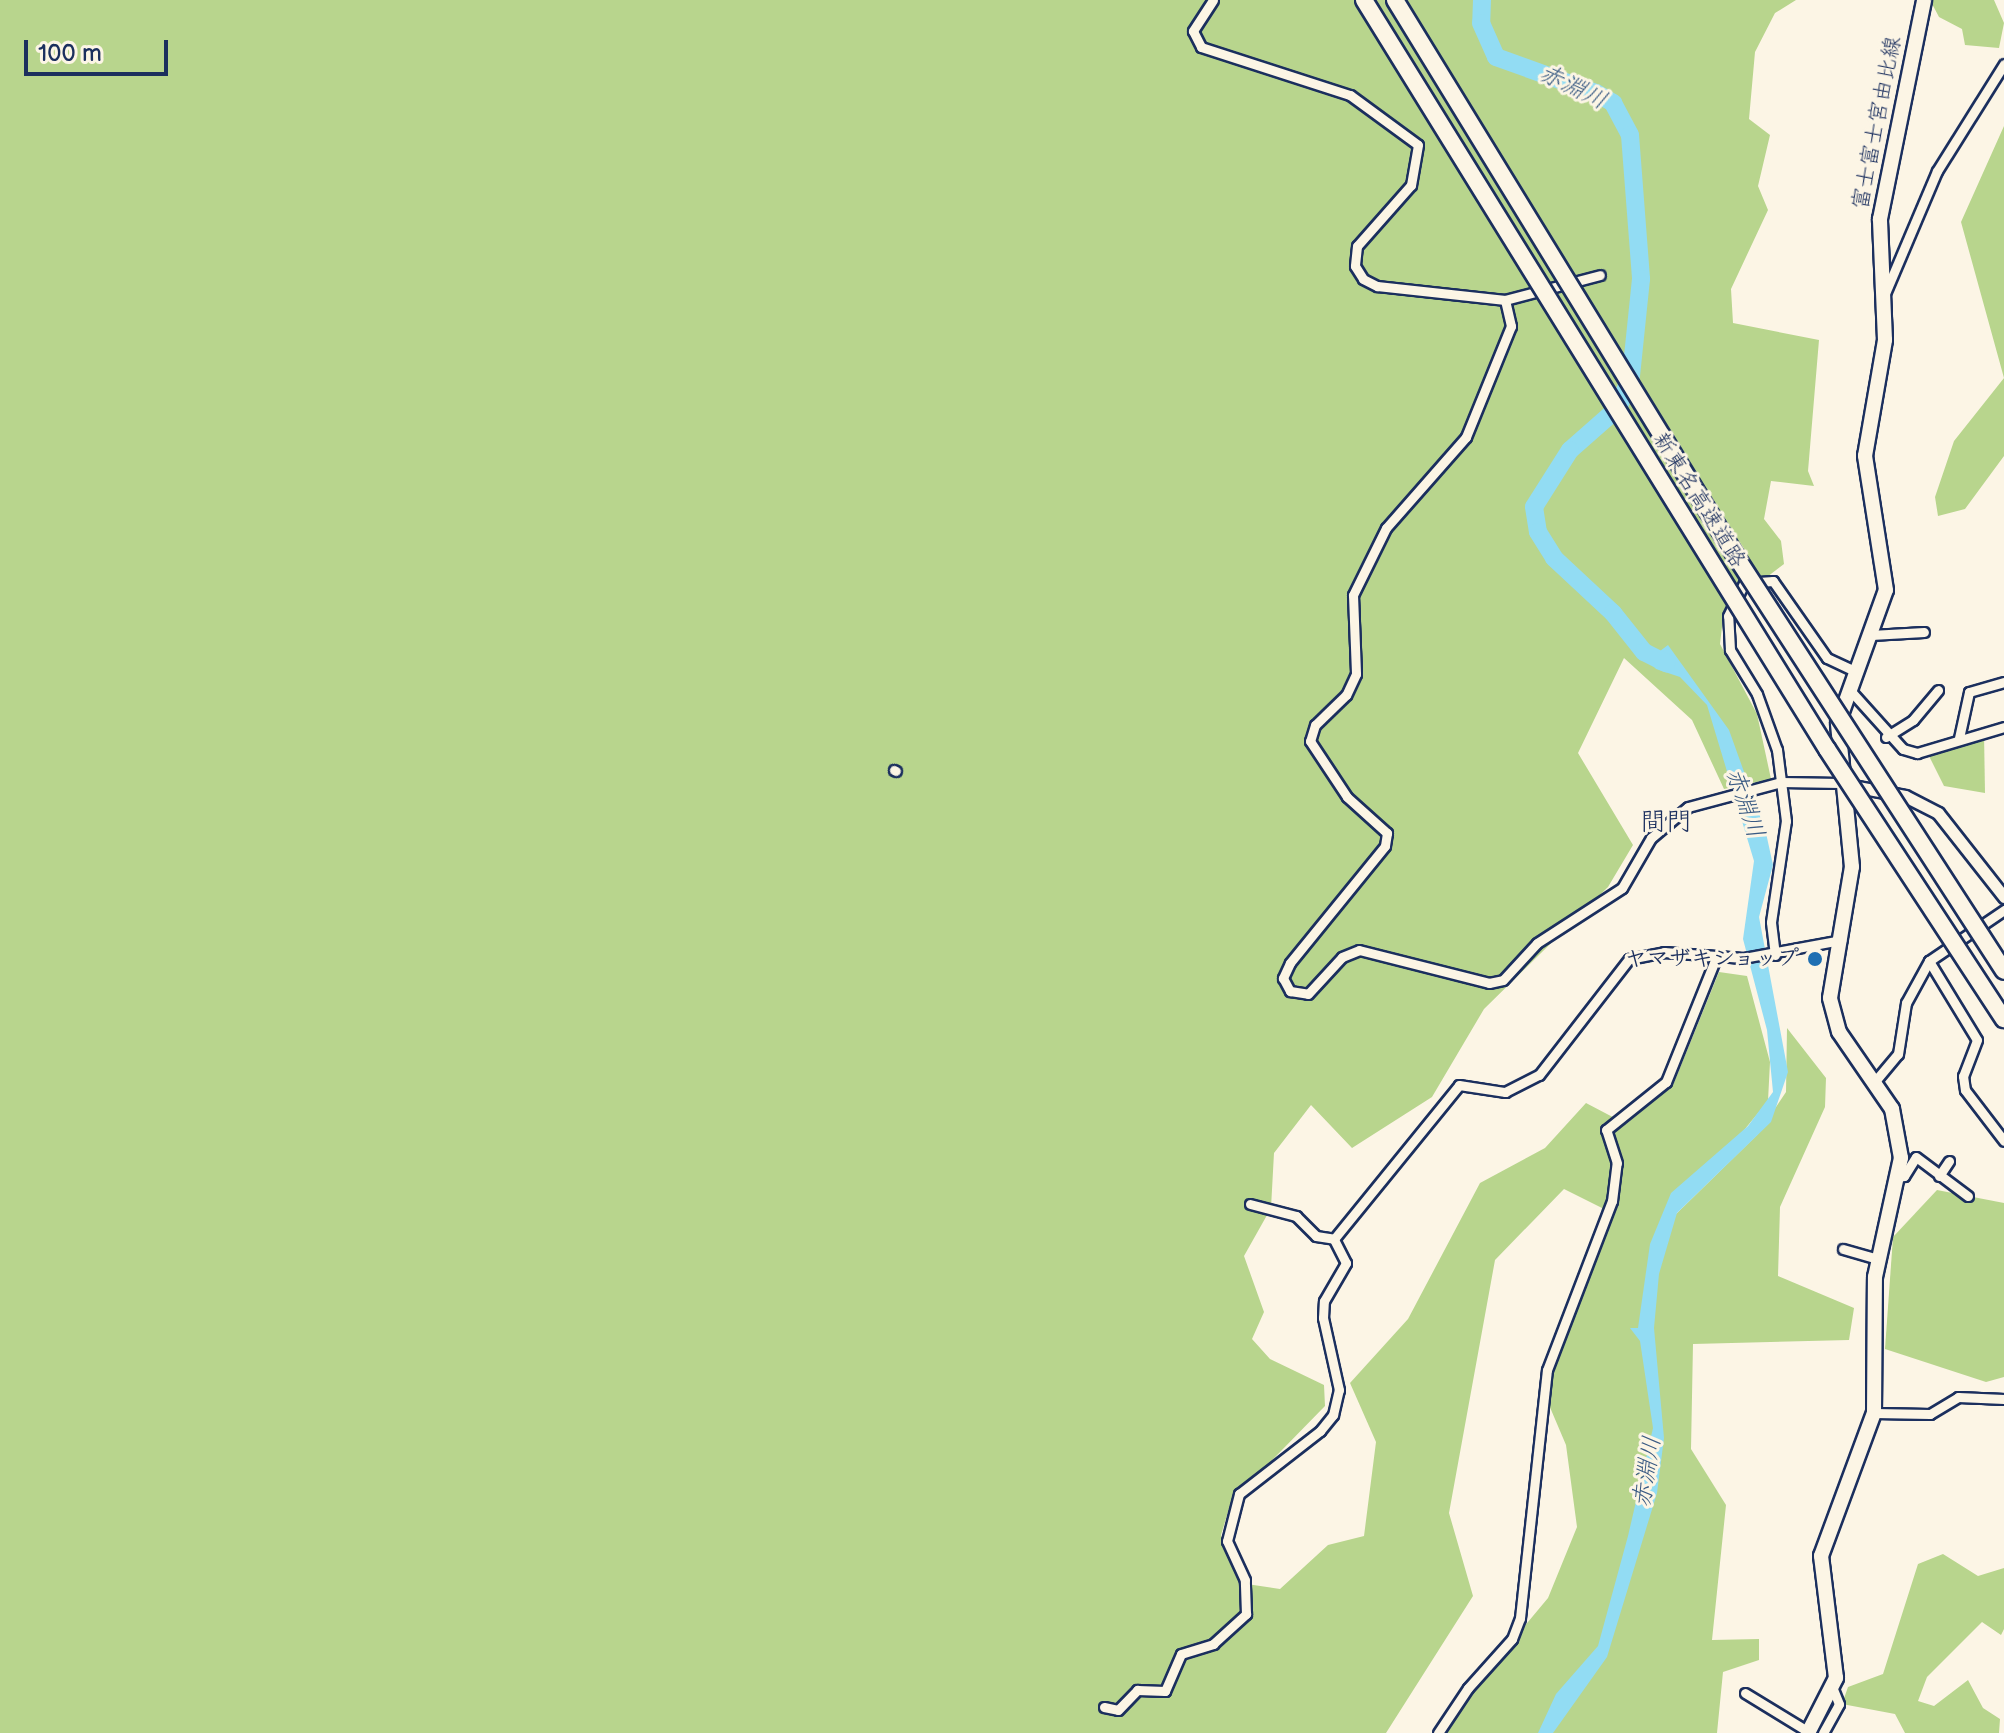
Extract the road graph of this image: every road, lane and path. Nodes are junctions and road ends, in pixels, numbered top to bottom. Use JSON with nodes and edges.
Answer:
{"nodes":[{"id":1,"x":1213,"y":0,"type":"edge"},
{"id":2,"x":1364,"y":0,"type":"edge"},
{"id":3,"x":1395,"y":0,"type":"edge"},
{"id":4,"x":1924,"y":0,"type":"edge"},
{"id":5,"x":2004,"y":64,"type":"edge"},
{"id":6,"x":1878,"y":246,"type":"junction"},
{"id":7,"x":1902,"y":251,"type":"junction"},
{"id":8,"x":1600,"y":275,"type":"dead end"},
{"id":9,"x":1884,"y":294,"type":"junction"},
{"id":10,"x":1505,"y":300,"type":"junction"},
{"id":11,"x":1924,"y":632,"type":"dead end"},
{"id":12,"x":1871,"y":635,"type":"junction"},
{"id":13,"x":1855,"y":671,"type":"junction"},
{"id":14,"x":2004,"y":682,"type":"edge"},
{"id":15,"x":1848,"y":688,"type":"junction"},
{"id":16,"x":1938,"y":690,"type":"dead end"},
{"id":17,"x":2004,"y":727,"type":"edge"},
{"id":18,"x":1886,"y":737,"type":"junction"},
{"id":19,"x":1959,"y":738,"type":"junction"},
{"id":20,"x":1781,"y":782,"type":"junction"},
{"id":21,"x":1840,"y":783,"type":"junction"},
{"id":22,"x":2004,"y":897,"type":"edge"},
{"id":23,"x":2004,"y":910,"type":"edge"},
{"id":24,"x":1841,"y":940,"type":"junction"},
{"id":25,"x":1771,"y":955,"type":"junction"},
{"id":26,"x":1715,"y":960,"type":"junction"},
{"id":27,"x":1929,"y":961,"type":"junction"},
{"id":28,"x":2004,"y":971,"type":"edge"},
{"id":29,"x":2004,"y":1019,"type":"edge"},
{"id":30,"x":1876,"y":1080,"type":"junction"},
{"id":31,"x":2004,"y":1141,"type":"edge"},
{"id":32,"x":1949,"y":1161,"type":"dead end"},
{"id":33,"x":1939,"y":1176,"type":"junction"},
{"id":34,"x":1897,"y":1177,"type":"junction"},
{"id":35,"x":1968,"y":1196,"type":"dead end"},
{"id":36,"x":1250,"y":1204,"type":"dead end"},
{"id":37,"x":1334,"y":1239,"type":"junction"},
{"id":38,"x":1843,"y":1249,"type":"dead end"},
{"id":39,"x":1877,"y":1259,"type":"junction"},
{"id":40,"x":2004,"y":1399,"type":"edge"},
{"id":41,"x":1874,"y":1413,"type":"junction"},
{"id":42,"x":1745,"y":1693,"type":"dead end"},
{"id":43,"x":1104,"y":1707,"type":"dead end"},
{"id":44,"x":1438,"y":1733,"type":"edge"},
{"id":45,"x":1813,"y":1733,"type":"edge"}],
"edges":[{"from":1,"to":10,"type":"street"},
{"from":2,"to":29,"type":"highway","name":"新東名高速道路","bridge":true},
{"from":3,"to":28,"type":"highway","name":"新東名高速道路","bridge":true},
{"from":4,"to":6,"type":"main road","name":"富士富士宮由比線"},
{"from":5,"to":7,"type":"street"},
{"from":6,"to":7,"type":"street"},
{"from":6,"to":9,"type":"main road","name":"富士富士宮由比線"},
{"from":7,"to":9,"type":"street"},
{"from":8,"to":10,"type":"street"},
{"from":9,"to":12,"type":"main road","name":"富士富士宮由比線"},
{"from":10,"to":20,"type":"street"},
{"from":11,"to":12,"type":"street"},
{"from":12,"to":13,"type":"main road","name":"富士富士宮由比線"},
{"from":13,"to":15,"type":"main road","name":"富士富士宮由比線"},
{"from":13,"to":20,"type":"street"},
{"from":14,"to":19,"type":"street"},
{"from":15,"to":18,"type":"street"},
{"from":15,"to":21,"type":"main road","name":"富士富士宮由比線"},
{"from":16,"to":18,"type":"street"},
{"from":17,"to":19,"type":"street"},
{"from":18,"to":19,"type":"street"},
{"from":20,"to":21,"type":"street"},
{"from":20,"to":25,"type":"street"},
{"from":21,"to":22,"type":"street"},
{"from":21,"to":24,"type":"main road","name":"富士富士宮由比線"},
{"from":23,"to":27,"type":"street"},
{"from":24,"to":25,"type":"street"},
{"from":24,"to":30,"type":"main road","name":"富士富士宮由比線"},
{"from":25,"to":26,"type":"street"},
{"from":26,"to":37,"type":"street"},
{"from":26,"to":44,"type":"street"},
{"from":27,"to":30,"type":"street"},
{"from":27,"to":31,"type":"street"},
{"from":30,"to":34,"type":"main road","name":"富士富士宮由比線"},
{"from":32,"to":33,"type":"street"},
{"from":33,"to":34,"type":"street"},
{"from":33,"to":35,"type":"street"},
{"from":34,"to":39,"type":"main road","name":"富士富士宮由比線"},
{"from":36,"to":37,"type":"street"},
{"from":37,"to":43,"type":"street"},
{"from":38,"to":39,"type":"street"},
{"from":39,"to":41,"type":"main road","name":"富士富士宮由比線"},
{"from":40,"to":41,"type":"street"},
{"from":41,"to":45,"type":"main road","name":"富士富士宮由比線"},
{"from":42,"to":45,"type":"street"}]}
